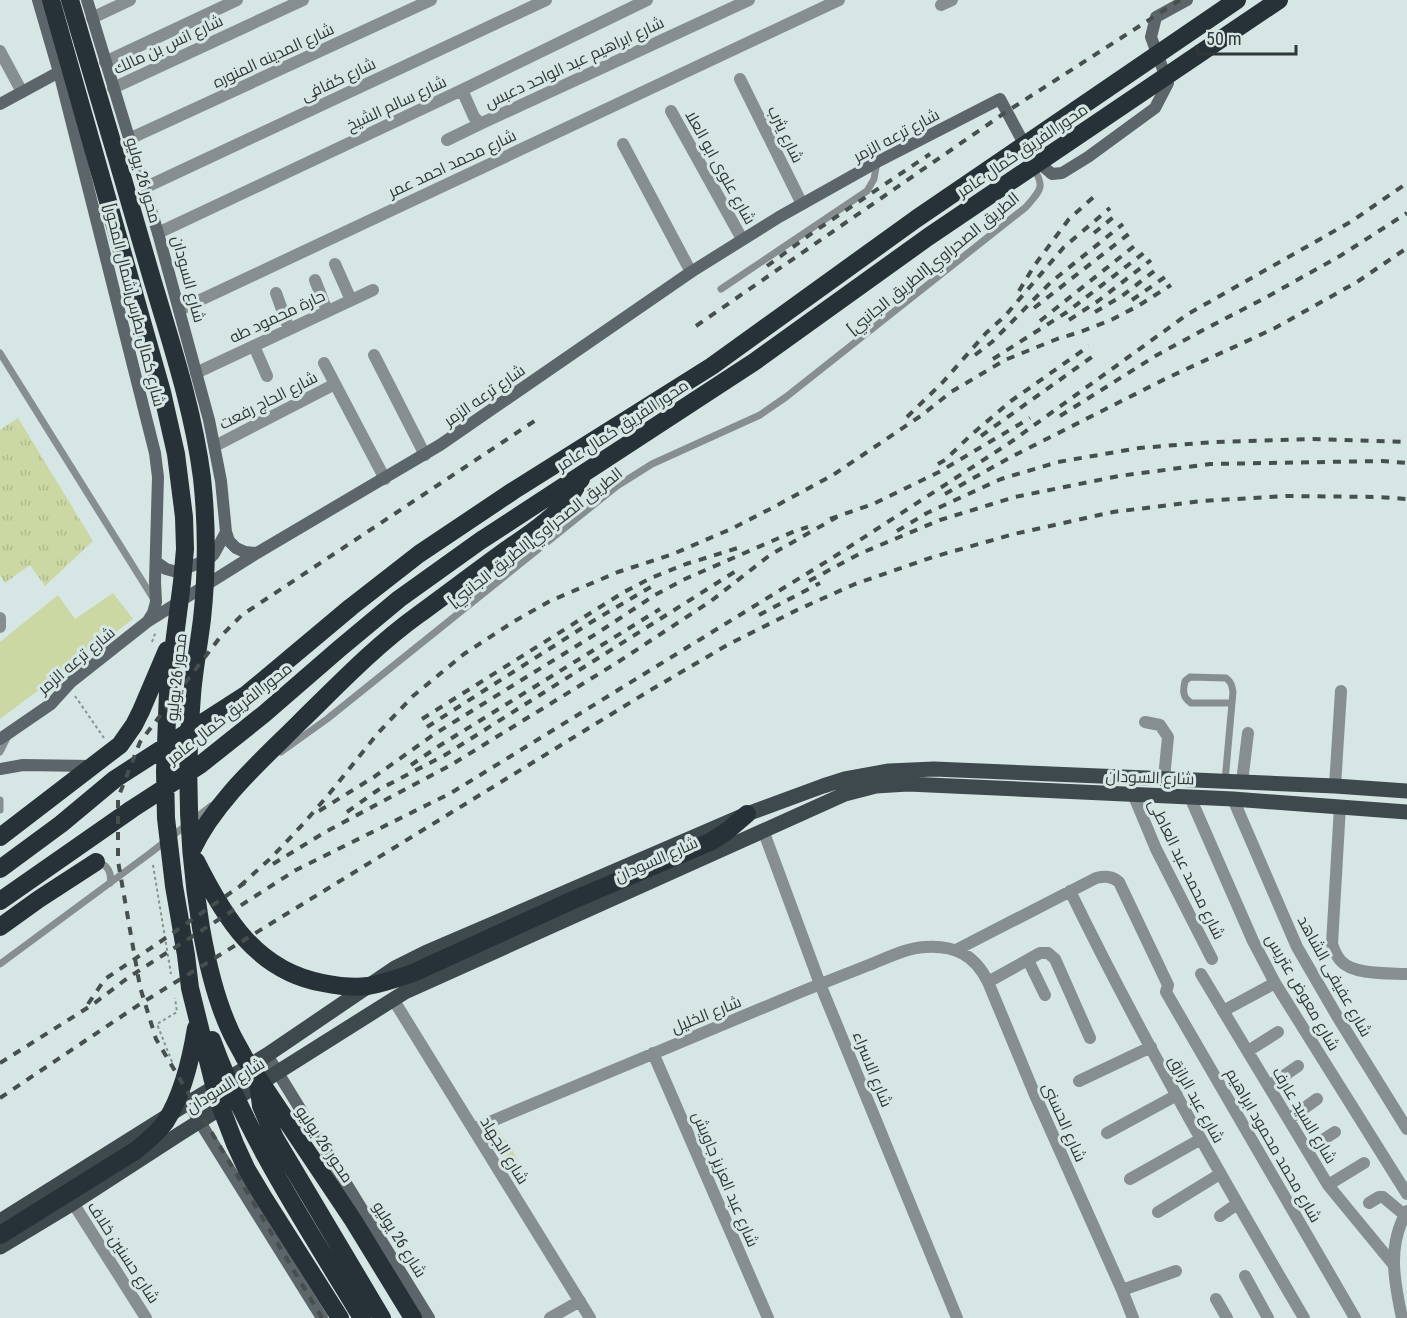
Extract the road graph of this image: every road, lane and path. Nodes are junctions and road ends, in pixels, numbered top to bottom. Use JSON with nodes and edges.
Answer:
{"nodes":[{"id":1,"x":38,"y":0,"type":"edge"},
{"id":2,"x":51,"y":0,"type":"edge"},
{"id":3,"x":70,"y":0,"type":"edge"},
{"id":4,"x":87,"y":0,"type":"edge"},
{"id":5,"x":130,"y":0,"type":"edge"},
{"id":6,"x":237,"y":0,"type":"edge"},
{"id":7,"x":303,"y":0,"type":"edge"},
{"id":8,"x":431,"y":0,"type":"edge"},
{"id":9,"x":546,"y":0,"type":"edge"},
{"id":10,"x":647,"y":0,"type":"edge"},
{"id":11,"x":749,"y":0,"type":"edge"},
{"id":12,"x":839,"y":0,"type":"edge"},
{"id":13,"x":1187,"y":0,"type":"edge"},
{"id":14,"x":1237,"y":0,"type":"edge"},
{"id":15,"x":1279,"y":0,"type":"edge"},
{"id":16,"x":92,"y":18,"type":"junction"},
{"id":17,"x":0,"y":51,"type":"edge"},
{"id":18,"x":105,"y":62,"type":"junction"},
{"id":19,"x":59,"y":72,"type":"junction"},
{"id":20,"x":740,"y":79,"type":"dead end"},
{"id":21,"x":113,"y":88,"type":"junction"},
{"id":22,"x":462,"y":90,"type":"junction"},
{"id":23,"x":22,"y":92,"type":"junction"},
{"id":24,"x":1000,"y":99,"type":"junction"},
{"id":25,"x":0,"y":104,"type":"edge"},
{"id":26,"x":671,"y":111,"type":"dead end"},
{"id":27,"x":482,"y":123,"type":"junction"},
{"id":28,"x":129,"y":139,"type":"junction"},
{"id":29,"x":447,"y":140,"type":"dead end"},
{"id":30,"x":623,"y":144,"type":"dead end"},
{"id":31,"x":877,"y":162,"type":"junction"},
{"id":32,"x":144,"y":188,"type":"junction"},
{"id":33,"x":802,"y":204,"type":"junction"},
{"id":34,"x":158,"y":233,"type":"junction"},
{"id":35,"x":742,"y":239,"type":"junction"},
{"id":36,"x":342,"y":270,"type":"dead end"},
{"id":37,"x":691,"y":272,"type":"junction"},
{"id":38,"x":315,"y":280,"type":"dead end"},
{"id":39,"x":721,"y":289,"type":"dead end"},
{"id":40,"x":373,"y":291,"type":"dead end"},
{"id":41,"x":276,"y":293,"type":"dead end"},
{"id":42,"x":351,"y":300,"type":"junction"},
{"id":43,"x":179,"y":310,"type":"junction"},
{"id":44,"x":327,"y":311,"type":"junction"},
{"id":45,"x":290,"y":329,"type":"junction"},
{"id":46,"x":254,"y":346,"type":"junction"},
{"id":47,"x":0,"y":352,"type":"edge"},
{"id":48,"x":375,"y":355,"type":"dead end"},
{"id":49,"x":324,"y":363,"type":"dead end"},
{"id":50,"x":189,"y":376,"type":"junction"},
{"id":51,"x":267,"y":376,"type":"dead end"},
{"id":52,"x":335,"y":384,"type":"junction"},
{"id":53,"x":215,"y":446,"type":"junction"},
{"id":54,"x":424,"y":455,"type":"junction"},
{"id":55,"x":586,"y":471,"type":"junction"},
{"id":56,"x":385,"y":479,"type":"junction"},
{"id":57,"x":226,"y":532,"type":"junction"},
{"id":58,"x":257,"y":554,"type":"junction"},
{"id":59,"x":156,"y":562,"type":"junction"},
{"id":60,"x":156,"y":602,"type":"junction"},
{"id":61,"x":0,"y":618,"type":"edge"},
{"id":62,"x":147,"y":622,"type":"junction"},
{"id":63,"x":0,"y":627,"type":"edge"},
{"id":64,"x":175,"y":632,"type":"junction"},
{"id":65,"x":68,"y":685,"type":"junction"},
{"id":66,"x":1341,"y":691,"type":"dead end"},
{"id":67,"x":1232,"y":703,"type":"junction"},
{"id":68,"x":1145,"y":722,"type":"dead end"},
{"id":69,"x":1248,"y":733,"type":"dead end"},
{"id":70,"x":4,"y":736,"type":"edge"},
{"id":71,"x":107,"y":742,"type":"dead end"},
{"id":72,"x":0,"y":752,"type":"edge"},
{"id":73,"x":92,"y":766,"type":"junction"},
{"id":74,"x":0,"y":769,"type":"edge"},
{"id":75,"x":1164,"y":778,"type":"junction"},
{"id":76,"x":1225,"y":781,"type":"junction"},
{"id":77,"x":1242,"y":782,"type":"junction"},
{"id":78,"x":1335,"y":786,"type":"junction"},
{"id":79,"x":1407,"y":791,"type":"edge"},
{"id":80,"x":1133,"y":794,"type":"junction"},
{"id":81,"x":1190,"y":796,"type":"junction"},
{"id":82,"x":1233,"y":799,"type":"junction"},
{"id":83,"x":0,"y":800,"type":"edge"},
{"id":84,"x":1340,"y":806,"type":"junction"},
{"id":85,"x":0,"y":810,"type":"edge"},
{"id":86,"x":1407,"y":812,"type":"edge"},
{"id":87,"x":747,"y":814,"type":"junction"},
{"id":88,"x":763,"y":830,"type":"junction"},
{"id":89,"x":0,"y":837,"type":"edge"},
{"id":90,"x":191,"y":852,"type":"junction"},
{"id":91,"x":151,"y":857,"type":"junction"},
{"id":92,"x":96,"y":862,"type":"joint"},
{"id":93,"x":0,"y":869,"type":"edge"},
{"id":94,"x":110,"y":883,"type":"junction"},
{"id":95,"x":1070,"y":891,"type":"junction"},
{"id":96,"x":0,"y":901,"type":"edge"},
{"id":97,"x":0,"y":927,"type":"edge"},
{"id":98,"x":956,"y":950,"type":"junction"},
{"id":99,"x":186,"y":956,"type":"junction"},
{"id":100,"x":1212,"y":959,"type":"dead end"},
{"id":101,"x":1029,"y":960,"type":"junction"},
{"id":102,"x":0,"y":964,"type":"edge"},
{"id":103,"x":1202,"y":974,"type":"dead end"},
{"id":104,"x":1407,"y":974,"type":"edge"},
{"id":105,"x":172,"y":980,"type":"dead end"},
{"id":106,"x":988,"y":982,"type":"junction"},
{"id":107,"x":1275,"y":983,"type":"junction"},
{"id":108,"x":820,"y":984,"type":"junction"},
{"id":109,"x":174,"y":990,"type":"dead end"},
{"id":110,"x":1045,"y":995,"type":"dead end"},
{"id":111,"x":393,"y":999,"type":"junction"},
{"id":112,"x":1223,"y":1011,"type":"junction"},
{"id":113,"x":197,"y":1020,"type":"junction"},
{"id":114,"x":158,"y":1024,"type":"dead end"},
{"id":115,"x":1278,"y":1032,"type":"dead end"},
{"id":116,"x":1090,"y":1038,"type":"dead end"},
{"id":117,"x":1151,"y":1047,"type":"junction"},
{"id":118,"x":1248,"y":1051,"type":"junction"},
{"id":119,"x":653,"y":1053,"type":"junction"},
{"id":120,"x":267,"y":1055,"type":"junction"},
{"id":121,"x":1298,"y":1066,"type":"dead end"},
{"id":122,"x":277,"y":1073,"type":"junction"},
{"id":123,"x":257,"y":1077,"type":"junction"},
{"id":124,"x":1079,"y":1082,"type":"dead end"},
{"id":125,"x":1269,"y":1086,"type":"junction"},
{"id":126,"x":1177,"y":1095,"type":"junction"},
{"id":127,"x":1317,"y":1099,"type":"dead end"},
{"id":128,"x":188,"y":1103,"type":"junction"},
{"id":129,"x":1288,"y":1119,"type":"junction"},
{"id":130,"x":200,"y":1121,"type":"junction"},
{"id":131,"x":472,"y":1129,"type":"junction"},
{"id":132,"x":1407,"y":1129,"type":"edge"},
{"id":133,"x":1107,"y":1132,"type":"dead end"},
{"id":134,"x":1335,"y":1132,"type":"dead end"},
{"id":135,"x":1201,"y":1139,"type":"junction"},
{"id":136,"x":1307,"y":1150,"type":"junction"},
{"id":137,"x":1364,"y":1163,"type":"dead end"},
{"id":138,"x":1220,"y":1174,"type":"junction"},
{"id":139,"x":1131,"y":1179,"type":"dead end"},
{"id":140,"x":1328,"y":1185,"type":"junction"},
{"id":141,"x":1407,"y":1194,"type":"edge"},
{"id":142,"x":73,"y":1203,"type":"junction"},
{"id":143,"x":1369,"y":1203,"type":"dead end"},
{"id":144,"x":1237,"y":1204,"type":"junction"},
{"id":145,"x":1158,"y":1212,"type":"dead end"},
{"id":146,"x":1406,"y":1214,"type":"edge"},
{"id":147,"x":1220,"y":1216,"type":"dead end"},
{"id":148,"x":0,"y":1221,"type":"edge"},
{"id":149,"x":0,"y":1235,"type":"edge"},
{"id":150,"x":0,"y":1247,"type":"edge"},
{"id":151,"x":1393,"y":1264,"type":"junction"},
{"id":152,"x":1176,"y":1271,"type":"dead end"},
{"id":153,"x":1245,"y":1276,"type":"dead end"},
{"id":154,"x":1122,"y":1290,"type":"junction"},
{"id":155,"x":1216,"y":1299,"type":"dead end"},
{"id":156,"x":580,"y":1301,"type":"junction"},
{"id":157,"x":146,"y":1318,"type":"edge"},
{"id":158,"x":322,"y":1318,"type":"edge"},
{"id":159,"x":339,"y":1318,"type":"edge"},
{"id":160,"x":362,"y":1318,"type":"edge"},
{"id":161,"x":382,"y":1318,"type":"edge"},
{"id":162,"x":413,"y":1318,"type":"edge"},
{"id":163,"x":429,"y":1318,"type":"edge"},
{"id":164,"x":550,"y":1318,"type":"edge"},
{"id":165,"x":590,"y":1318,"type":"edge"},
{"id":166,"x":768,"y":1318,"type":"edge"},
{"id":167,"x":957,"y":1318,"type":"edge"},
{"id":168,"x":1133,"y":1318,"type":"edge"},
{"id":169,"x":1227,"y":1318,"type":"edge"},
{"id":170,"x":1269,"y":1318,"type":"edge"},
{"id":171,"x":1304,"y":1318,"type":"edge"},
{"id":172,"x":1355,"y":1318,"type":"edge"},
{"id":173,"x":1402,"y":1318,"type":"edge"}],
"edges":[{"from":1,"to":19,"type":"street","name":"شارع كمال بطرس[شمال المحور]"},
{"from":2,"to":64,"type":"highway","name":"محور 26 يوليو"},
{"from":3,"to":50,"type":"highway","name":"محور 26 يوليو"},
{"from":4,"to":16,"type":"street","name":"شارع السودان"},
{"from":5,"to":16,"type":"street"},
{"from":6,"to":18,"type":"street"},
{"from":7,"to":21,"type":"street","name":"شارع انس بن مالك"},
{"from":8,"to":28,"type":"street","name":"شارع المدينه المنوره"},
{"from":9,"to":32,"type":"street","name":"شارع كفافى"},
{"from":10,"to":22,"type":"street","name":"شارع سالم الشيخ"},
{"from":11,"to":27,"type":"street","name":"شارع ابراهيم عبد الواحد دعبس"},
{"from":12,"to":43,"type":"street","name":"شارع محمد احمد عمر"},
{"from":13,"to":24,"type":"street"},
{"from":14,"to":93,"type":"highway","name":"محور الفريق كمال عامر"},
{"from":15,"to":55,"type":"highway","name":"محور الفريق كمال عامر"},
{"from":16,"to":18,"type":"street","name":"شارع السودان"},
{"from":17,"to":23,"type":"street"},
{"from":18,"to":21,"type":"street","name":"شارع السودان"},
{"from":19,"to":23,"type":"street"},
{"from":19,"to":59,"type":"street","name":"شارع كمال بطرس[شمال المحور]"},
{"from":20,"to":33,"type":"street","name":"شارع يثرب"},
{"from":21,"to":28,"type":"street","name":"شارع السودان"},
{"from":22,"to":27,"type":"street","name":"شارع ابراهيم عبد الواحد دعبس"},
{"from":22,"to":34,"type":"street","name":"شارع سالم الشيخ"},
{"from":23,"to":25,"type":"street"},
{"from":24,"to":31,"type":"street","name":"شارع ترعه الزمر"},
{"from":24,"to":91,"type":"lane","name":"الطريق الصحراوي[الطريق الجانبي]"},
{"from":26,"to":35,"type":"street","name":"شارع علوى ابو العلا"},
{"from":27,"to":29,"type":"street"},
{"from":28,"to":32,"type":"street","name":"شارع السودان"},
{"from":30,"to":37,"type":"street"},
{"from":31,"to":33,"type":"street","name":"شارع ترعه الزمر"},
{"from":31,"to":39,"type":"lane"},
{"from":32,"to":34,"type":"street","name":"شارع السودان"},
{"from":33,"to":35,"type":"street","name":"شارع ترعه الزمر"},
{"from":34,"to":43,"type":"street","name":"شارع السودان"},
{"from":35,"to":37,"type":"street","name":"شارع ترعه الزمر"},
{"from":36,"to":42,"type":"street"},
{"from":37,"to":54,"type":"street","name":"شارع ترعه الزمر"},
{"from":38,"to":44,"type":"street"},
{"from":40,"to":42,"type":"street","name":"حارة محمود طه"},
{"from":41,"to":45,"type":"street"},
{"from":42,"to":44,"type":"street","name":"حارة محمود طه"},
{"from":43,"to":50,"type":"street","name":"شارع السودان"},
{"from":44,"to":45,"type":"street","name":"حارة محمود طه"},
{"from":45,"to":46,"type":"street","name":"حارة محمود طه"},
{"from":46,"to":50,"type":"street","name":"حارة محمود طه"},
{"from":46,"to":51,"type":"street"},
{"from":47,"to":60,"type":"lane"},
{"from":48,"to":54,"type":"street"},
{"from":49,"to":52,"type":"street"},
{"from":50,"to":53,"type":"street","name":"شارع السودان"},
{"from":50,"to":90,"type":"highway","name":"محور 26 يوليو"},
{"from":52,"to":53,"type":"street","name":"شارع الحاج رفعت"},
{"from":52,"to":56,"type":"street"},
{"from":53,"to":57,"type":"street","name":"شارع السودان"},
{"from":54,"to":56,"type":"street","name":"شارع ترعه الزمر"},
{"from":55,"to":90,"type":"highway"},
{"from":55,"to":96,"type":"highway","name":"محور الفريق كمال عامر"},
{"from":56,"to":58,"type":"street","name":"شارع ترعه الزمر"},
{"from":57,"to":58,"type":"street"},
{"from":57,"to":59,"type":"street"},
{"from":58,"to":62,"type":"street","name":"شارع ترعه الزمر"},
{"from":59,"to":60,"type":"street","name":"شارع كمال بطرس[شمال المحور]"},
{"from":60,"to":62,"type":"street","name":"شارع كمال بطرس[شمال المحور]"},
{"from":61,"to":63,"type":"street"},
{"from":62,"to":65,"type":"street","name":"شارع ترعه الزمر"},
{"from":64,"to":73,"type":"highway"},
{"from":64,"to":99,"type":"highway","name":"محور 26 يوليو"},
{"from":65,"to":70,"type":"street","name":"شارع ترعه الزمر"},
{"from":65,"to":71,"type":"path"},
{"from":66,"to":78,"type":"street"},
{"from":67,"to":67,"type":"lane"},
{"from":67,"to":76,"type":"lane"},
{"from":68,"to":75,"type":"street"},
{"from":69,"to":77,"type":"street"},
{"from":70,"to":72,"type":"lane"},
{"from":73,"to":74,"type":"street"},
{"from":73,"to":89,"type":"highway"},
{"from":75,"to":76,"type":"main road","name":"شارع السودان"},
{"from":75,"to":87,"type":"main road","name":"شارع السودان"},
{"from":76,"to":77,"type":"main road","name":"شارع السودان"},
{"from":77,"to":78,"type":"main road","name":"شارع السودان"},
{"from":78,"to":79,"type":"main road","name":"شارع السودان"},
{"from":80,"to":81,"type":"main road","name":"شارع السودان"},
{"from":80,"to":88,"type":"main road","name":"شارع السودان"},
{"from":80,"to":100,"type":"street","name":"شارع محمد عبد العاطى"},
{"from":81,"to":82,"type":"main road","name":"شارع السودان"},
{"from":81,"to":107,"type":"street","name":"شارع معوض عتريس"},
{"from":82,"to":84,"type":"main road","name":"شارع السودان"},
{"from":82,"to":132,"type":"street","name":"شارع عفيفى الشاهد"},
{"from":83,"to":85,"type":"lane"},
{"from":84,"to":86,"type":"main road","name":"شارع السودان"},
{"from":84,"to":104,"type":"street"},
{"from":87,"to":90,"type":"highway"},
{"from":87,"to":120,"type":"main road","name":"شارع السودان"},
{"from":88,"to":108,"type":"street","name":"شارع الاسراء"},
{"from":88,"to":111,"type":"main road","name":"شارع السودان"},
{"from":90,"to":123,"type":"highway","name":"محور 26 يوليو"},
{"from":91,"to":94,"type":"lane"},
{"from":91,"to":105,"type":"path"},
{"from":92,"to":94,"type":"lane"},
{"from":92,"to":97,"type":"highway"},
{"from":94,"to":102,"type":"lane"},
{"from":95,"to":98,"type":"street","name":"شارع محمد محمود ابراهيم"},
{"from":95,"to":117,"type":"street","name":"شارع عبد الرازق"},
{"from":95,"to":172,"type":"street","name":"شارع محمد محمود ابراهيم"},
{"from":98,"to":106,"type":"street","name":"شارع الحسنى"},
{"from":98,"to":108,"type":"street","name":"شارع الخليل"},
{"from":99,"to":113,"type":"highway","name":"محور 26 يوليو"},
{"from":99,"to":160,"type":"highway"},
{"from":101,"to":106,"type":"street"},
{"from":101,"to":110,"type":"street"},
{"from":101,"to":116,"type":"street"},
{"from":103,"to":112,"type":"street","name":"شارع السيد عارف"},
{"from":106,"to":154,"type":"street","name":"شارع الحسنى"},
{"from":107,"to":112,"type":"street"},
{"from":107,"to":141,"type":"street","name":"شارع معوض عتريس"},
{"from":108,"to":119,"type":"street","name":"شارع الخليل"},
{"from":108,"to":167,"type":"street","name":"شارع الاسراء"},
{"from":109,"to":114,"type":"path"},
{"from":111,"to":122,"type":"main road","name":"شارع السودان"},
{"from":111,"to":131,"type":"street","name":"شارع الجهاد"},
{"from":112,"to":118,"type":"street","name":"شارع السيد عارف"},
{"from":113,"to":149,"type":"highway"},
{"from":113,"to":159,"type":"highway","name":"محور 26 يوليو"},
{"from":115,"to":118,"type":"street"},
{"from":117,"to":124,"type":"street"},
{"from":117,"to":126,"type":"street","name":"شارع عبد الرازق"},
{"from":118,"to":125,"type":"street","name":"شارع السيد عارف"},
{"from":119,"to":131,"type":"street","name":"شارع الخليل"},
{"from":119,"to":166,"type":"street","name":"شارع عبد العزيز جاويش"},
{"from":120,"to":122,"type":"street","name":"شارع 26 يوليو"},
{"from":120,"to":128,"type":"main road","name":"شارع السودان"},
{"from":121,"to":125,"type":"street"},
{"from":122,"to":130,"type":"main road","name":"شارع السودان"},
{"from":122,"to":163,"type":"street","name":"شارع 26 يوليو"},
{"from":123,"to":161,"type":"highway"},
{"from":123,"to":162,"type":"highway","name":"محور 26 يوليو"},
{"from":125,"to":129,"type":"street","name":"شارع السيد عارف"},
{"from":126,"to":133,"type":"street"},
{"from":126,"to":135,"type":"street","name":"شارع عبد الرازق"},
{"from":127,"to":129,"type":"street"},
{"from":128,"to":130,"type":"street"},
{"from":128,"to":148,"type":"main road","name":"شارع السودان"},
{"from":129,"to":136,"type":"street","name":"شارع السيد عارف"},
{"from":130,"to":142,"type":"main road","name":"شارع السودان"},
{"from":130,"to":158,"type":"street"},
{"from":131,"to":156,"type":"street","name":"شارع الجهاد"},
{"from":134,"to":136,"type":"street"},
{"from":135,"to":138,"type":"street","name":"شارع عبد الرازق"},
{"from":135,"to":139,"type":"street"},
{"from":136,"to":140,"type":"street","name":"شارع السيد عارف"},
{"from":137,"to":140,"type":"street"},
{"from":138,"to":144,"type":"street","name":"شارع عبد الرازق"},
{"from":138,"to":145,"type":"street"},
{"from":140,"to":151,"type":"street","name":"شارع السيد عارف"},
{"from":142,"to":150,"type":"main road","name":"شارع السودان"},
{"from":142,"to":157,"type":"street","name":"شارع حسنين خلاف"},
{"from":143,"to":146,"type":"street"},
{"from":144,"to":147,"type":"street"},
{"from":144,"to":171,"type":"street","name":"شارع عبد الرازق"},
{"from":146,"to":151,"type":"street"},
{"from":151,"to":173,"type":"street"},
{"from":152,"to":154,"type":"street"},
{"from":153,"to":170,"type":"street"},
{"from":154,"to":168,"type":"street","name":"شارع الحسنى"},
{"from":155,"to":169,"type":"street"},
{"from":156,"to":164,"type":"street"},
{"from":156,"to":165,"type":"street","name":"شارع الجهاد"}]}
